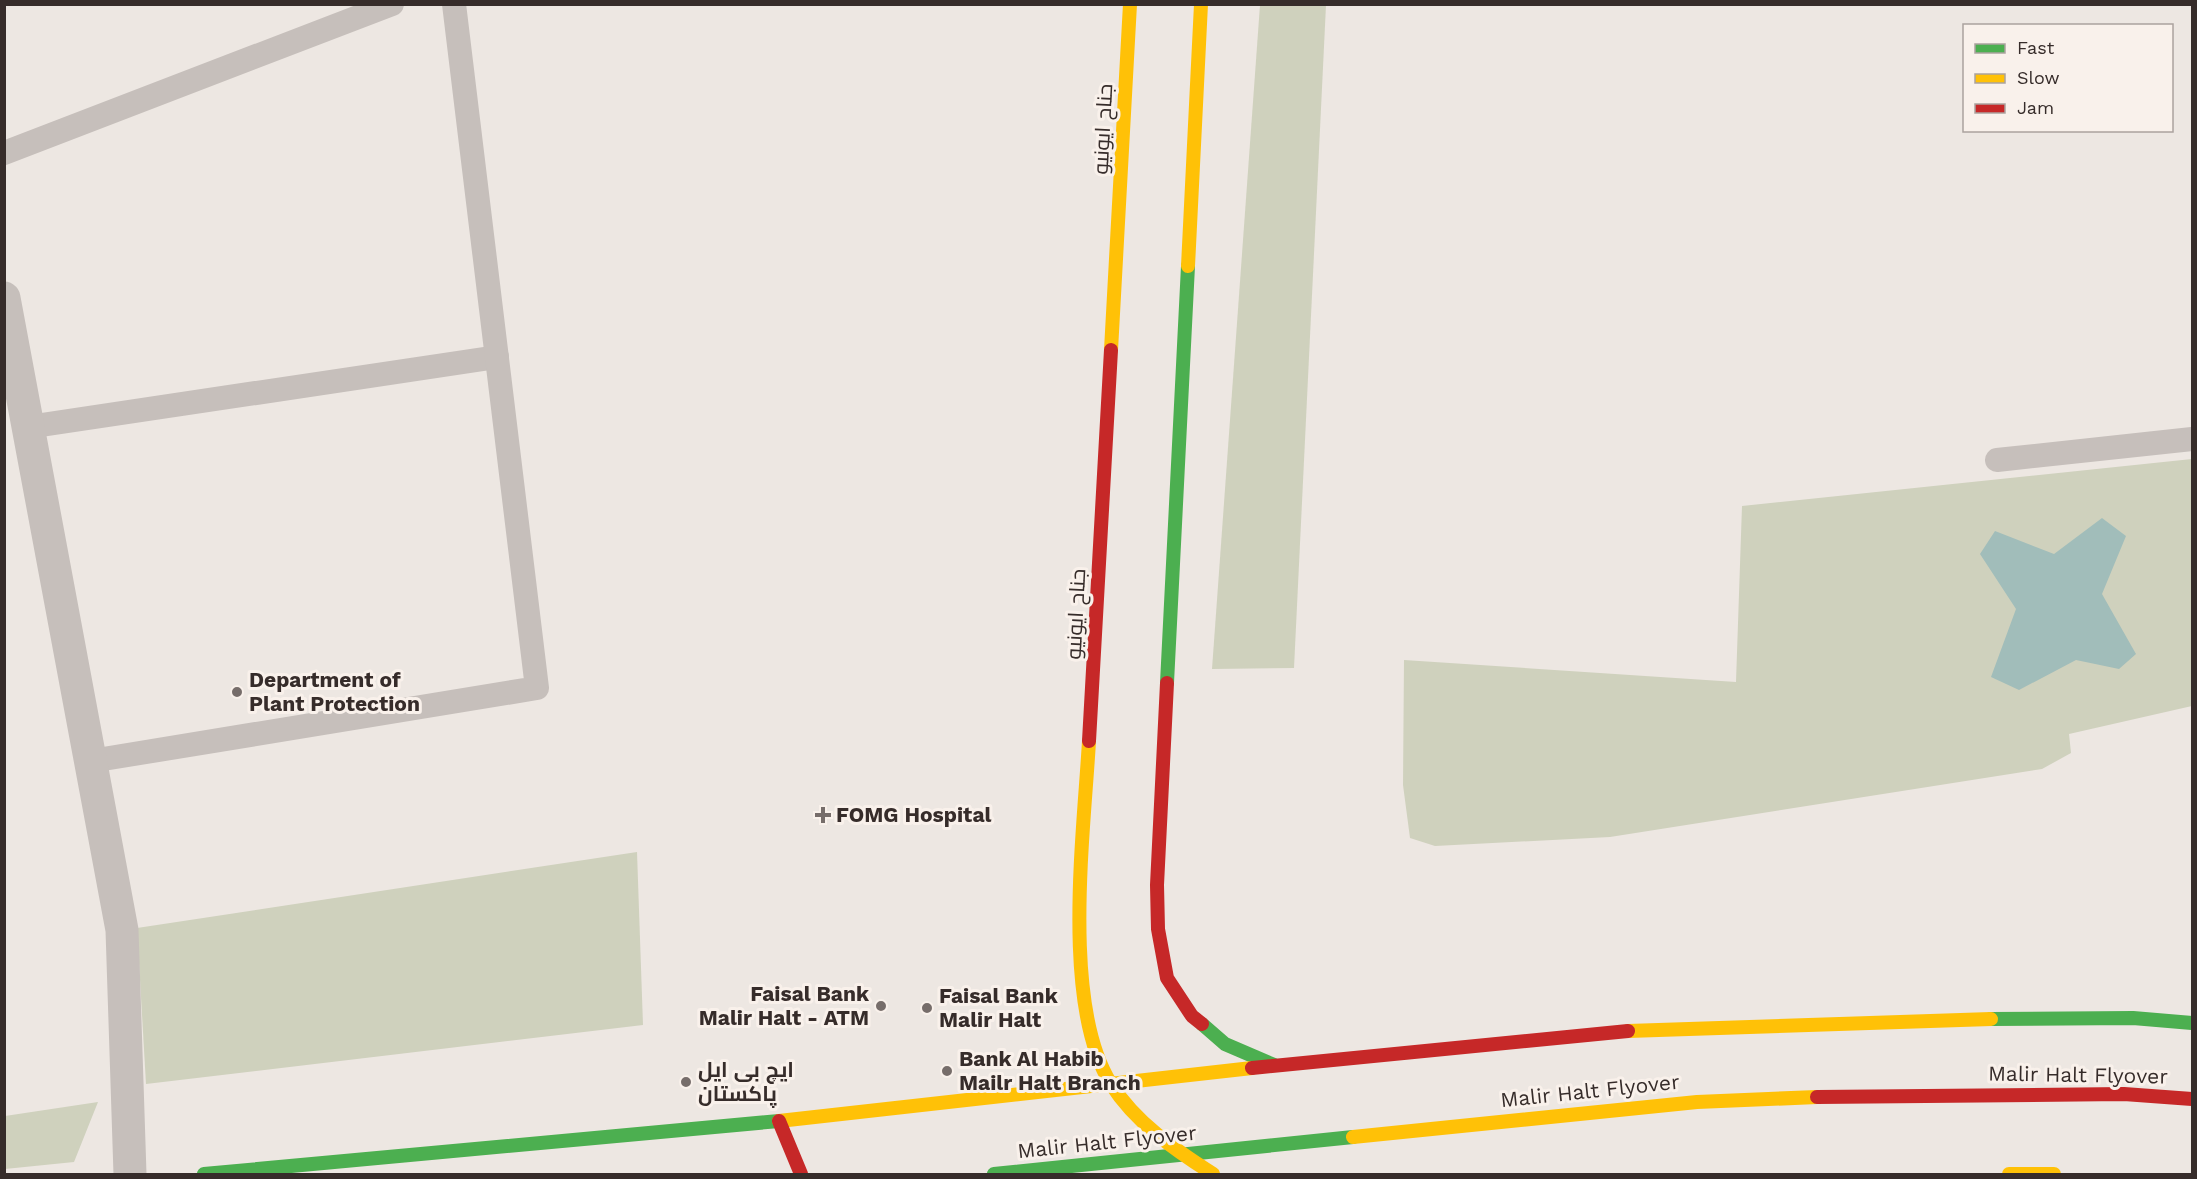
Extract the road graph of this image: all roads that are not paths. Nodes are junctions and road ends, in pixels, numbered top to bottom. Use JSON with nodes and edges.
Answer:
{"nodes":[{"id":1,"x":392,"y":4,"type":"edge"},
{"id":2,"x":454,"y":4,"type":"edge"},
{"id":3,"x":1130,"y":4,"type":"edge"},
{"id":4,"x":1201,"y":4,"type":"edge"},
{"id":5,"x":4,"y":153,"type":"edge"},
{"id":6,"x":4,"y":298,"type":"edge"},
{"id":7,"x":497,"y":357,"type":"junction"},
{"id":8,"x":28,"y":427,"type":"junction"},
{"id":9,"x":2193,"y":440,"type":"edge"},
{"id":10,"x":1997,"y":460,"type":"dead end"},
{"id":11,"x":91,"y":761,"type":"junction"},
{"id":12,"x":2193,"y":1023,"type":"edge"},
{"id":13,"x":1277,"y":1067,"type":"junction"},
{"id":14,"x":1109,"y":1082,"type":"junction"},
{"id":15,"x":2193,"y":1099,"type":"edge"},
{"id":16,"x":779,"y":1121,"type":"junction"},
{"id":17,"x":130,"y":1174,"type":"edge"},
{"id":18,"x":204,"y":1174,"type":"edge"},
{"id":19,"x":801,"y":1174,"type":"edge"},
{"id":20,"x":994,"y":1174,"type":"edge"},
{"id":21,"x":1213,"y":1174,"type":"edge"},
{"id":22,"x":2009,"y":1174,"type":"edge"},
{"id":23,"x":2054,"y":1174,"type":"edge"}],
"edges":[{"from":1,"to":5,"type":"lane"},
{"from":2,"to":7,"type":"lane"},
{"from":3,"to":14,"type":"highway","name":"جناح ایونیو"},
{"from":4,"to":13,"type":"highway"},
{"from":6,"to":8,"type":"street"},
{"from":7,"to":8,"type":"lane"},
{"from":7,"to":11,"type":"lane"},
{"from":8,"to":11,"type":"street"},
{"from":9,"to":10,"type":"lane"},
{"from":11,"to":17,"type":"street"},
{"from":12,"to":13,"type":"highway"},
{"from":13,"to":14,"type":"highway"},
{"from":14,"to":16,"type":"highway"},
{"from":14,"to":21,"type":"highway","name":"جناح ایونیو"},
{"from":15,"to":20,"type":"highway","name":"Malir Halt Flyover"},
{"from":16,"to":18,"type":"highway"},
{"from":16,"to":19,"type":"highway"},
{"from":22,"to":23,"type":"highway"}]}
